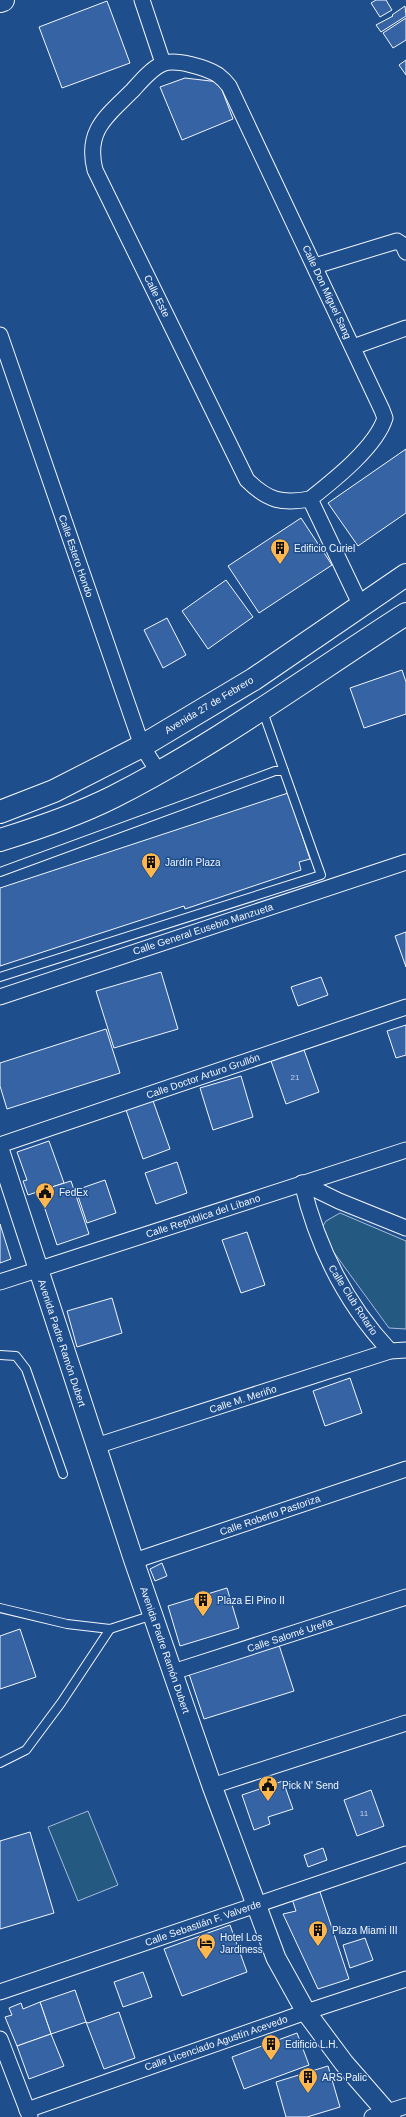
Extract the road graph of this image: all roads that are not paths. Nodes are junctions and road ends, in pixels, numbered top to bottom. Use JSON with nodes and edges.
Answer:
{"nodes":[{"id":1,"x":3,"y":0,"type":"edge"},
{"id":2,"x":142,"y":0,"type":"edge"},
{"id":3,"x":0,"y":1,"type":"edge"},
{"id":4,"x":163,"y":63,"type":"junction"},
{"id":5,"x":406,"y":252,"type":"edge"},
{"id":6,"x":315,"y":266,"type":"junction"},
{"id":7,"x":406,"y":328,"type":"edge"},
{"id":8,"x":0,"y":335,"type":"edge"},
{"id":9,"x":353,"y":347,"type":"junction"},
{"id":10,"x":310,"y":499,"type":"junction"},
{"id":11,"x":406,"y":575,"type":"edge"},
{"id":12,"x":361,"y":606,"type":"junction"},
{"id":13,"x":406,"y":614,"type":"edge"},
{"id":14,"x":262,"y":708,"type":"junction"},
{"id":15,"x":142,"y":746,"type":"junction"},
{"id":16,"x":284,"y":771,"type":"junction"},
{"id":17,"x":160,"y":772,"type":"junction"},
{"id":18,"x":0,"y":812,"type":"edge"},
{"id":19,"x":0,"y":840,"type":"edge"},
{"id":20,"x":406,"y":862,"type":"edge"},
{"id":21,"x":0,"y":872,"type":"edge"},
{"id":22,"x":0,"y":977,"type":"edge"},
{"id":23,"x":0,"y":997,"type":"edge"},
{"id":24,"x":406,"y":1007,"type":"edge"},
{"id":25,"x":0,"y":1145,"type":"edge"},
{"id":26,"x":406,"y":1150,"type":"edge"},
{"id":27,"x":0,"y":1152,"type":"edge"},
{"id":28,"x":302,"y":1183,"type":"junction"},
{"id":29,"x":406,"y":1228,"type":"edge"},
{"id":30,"x":38,"y":1269,"type":"junction"},
{"id":31,"x":0,"y":1282,"type":"edge"},
{"id":32,"x":406,"y":1350,"type":"edge"},
{"id":33,"x":390,"y":1351,"type":"junction"},
{"id":34,"x":0,"y":1355,"type":"edge"},
{"id":35,"x":96,"y":1446,"type":"junction"},
{"id":36,"x":406,"y":1469,"type":"edge"},
{"id":37,"x":63,"y":1474,"type":"dead end"},
{"id":38,"x":134,"y":1561,"type":"junction"},
{"id":39,"x":406,"y":1597,"type":"edge"},
{"id":40,"x":0,"y":1608,"type":"edge"},
{"id":41,"x":154,"y":1615,"type":"junction"},
{"id":42,"x":110,"y":1629,"type":"junction"},
{"id":43,"x":173,"y":1672,"type":"junction"},
{"id":44,"x":406,"y":1723,"type":"edge"},
{"id":45,"x":0,"y":1763,"type":"edge"},
{"id":46,"x":212,"y":1786,"type":"junction"},
{"id":47,"x":406,"y":1854,"type":"edge"},
{"id":48,"x":255,"y":1905,"type":"junction"},
{"id":49,"x":406,"y":1979,"type":"edge"},
{"id":50,"x":0,"y":1992,"type":"edge"},
{"id":51,"x":306,"y":2012,"type":"junction"},
{"id":52,"x":0,"y":2039,"type":"edge"},
{"id":53,"x":406,"y":2106,"type":"edge"},
{"id":54,"x":28,"y":2113,"type":"edge"},
{"id":55,"x":383,"y":2115,"type":"edge"}],
"edges":[{"from":1,"to":3,"type":"main road"},
{"from":2,"to":4,"type":"street"},
{"from":4,"to":6,"type":"street","name":"Calle Don Miguel Sang"},
{"from":4,"to":10,"type":"street","name":"Calle Este"},
{"from":5,"to":6,"type":"street"},
{"from":6,"to":9,"type":"street","name":"Calle Don Miguel Sang"},
{"from":7,"to":9,"type":"street"},
{"from":8,"to":15,"type":"street","name":"Calle Estero Hondo"},
{"from":9,"to":10,"type":"street","name":"Calle Don Miguel Sang"},
{"from":10,"to":12,"type":"street"},
{"from":11,"to":12,"type":"main road","name":"Avenida 27 de Febrero"},
{"from":12,"to":15,"type":"main road","name":"Avenida 27 de Febrero"},
{"from":13,"to":14,"type":"main road"},
{"from":14,"to":16,"type":"lane"},
{"from":14,"to":17,"type":"main road"},
{"from":15,"to":17,"type":"street","name":"Calle Estero Hondo"},
{"from":15,"to":18,"type":"main road","name":"Avenida 27 de Febrero"},
{"from":16,"to":21,"type":"lane"},
{"from":16,"to":22,"type":"lane"},
{"from":17,"to":19,"type":"main road"},
{"from":20,"to":23,"type":"street","name":"Calle General Eusebio Manzueta"},
{"from":24,"to":25,"type":"street","name":"Calle Doctor Arturo Grullón"},
{"from":26,"to":28,"type":"street","name":"Calle República del Líbano"},
{"from":27,"to":30,"type":"street","name":"Avenida Padre Ramón Dubert"},
{"from":28,"to":29,"type":"street"},
{"from":28,"to":30,"type":"street","name":"Calle República del Líbano"},
{"from":28,"to":33,"type":"street","name":"Calle Club Rotario"},
{"from":30,"to":31,"type":"street","name":"Calle República del Líbano"},
{"from":30,"to":35,"type":"street","name":"Avenida Padre Ramón Dubert"},
{"from":32,"to":33,"type":"street"},
{"from":33,"to":35,"type":"street","name":"Calle M. Meriño"},
{"from":34,"to":37,"type":"lane"},
{"from":35,"to":38,"type":"street","name":"Avenida Padre Ramón Dubert"},
{"from":36,"to":38,"type":"street","name":"Calle Roberto Pastoriza"},
{"from":38,"to":41,"type":"street","name":"Avenida Padre Ramón Dubert"},
{"from":39,"to":43,"type":"street","name":"Calle Salomé Ureña"},
{"from":40,"to":42,"type":"lane"},
{"from":41,"to":42,"type":"lane"},
{"from":41,"to":43,"type":"street","name":"Avenida Padre Ramón Dubert"},
{"from":42,"to":45,"type":"lane"},
{"from":43,"to":46,"type":"street","name":"Avenida Padre Ramón Dubert"},
{"from":44,"to":46,"type":"street"},
{"from":46,"to":48,"type":"street","name":"Avenida Padre Ramón Dubert"},
{"from":47,"to":48,"type":"street","name":"Calle Sebastián F. Valverde"},
{"from":48,"to":50,"type":"street","name":"Calle Sebastián F. Valverde"},
{"from":48,"to":51,"type":"street","name":"Avenida Padre Ramón Dubert"},
{"from":49,"to":51,"type":"street","name":"Calle Licenciado Agustín Acevedo"},
{"from":51,"to":54,"type":"street","name":"Calle Licenciado Agustín Acevedo"},
{"from":51,"to":55,"type":"street","name":"Avenida Padre Ramón Dubert"},
{"from":52,"to":54,"type":"street"},
{"from":53,"to":55,"type":"street"}]}
